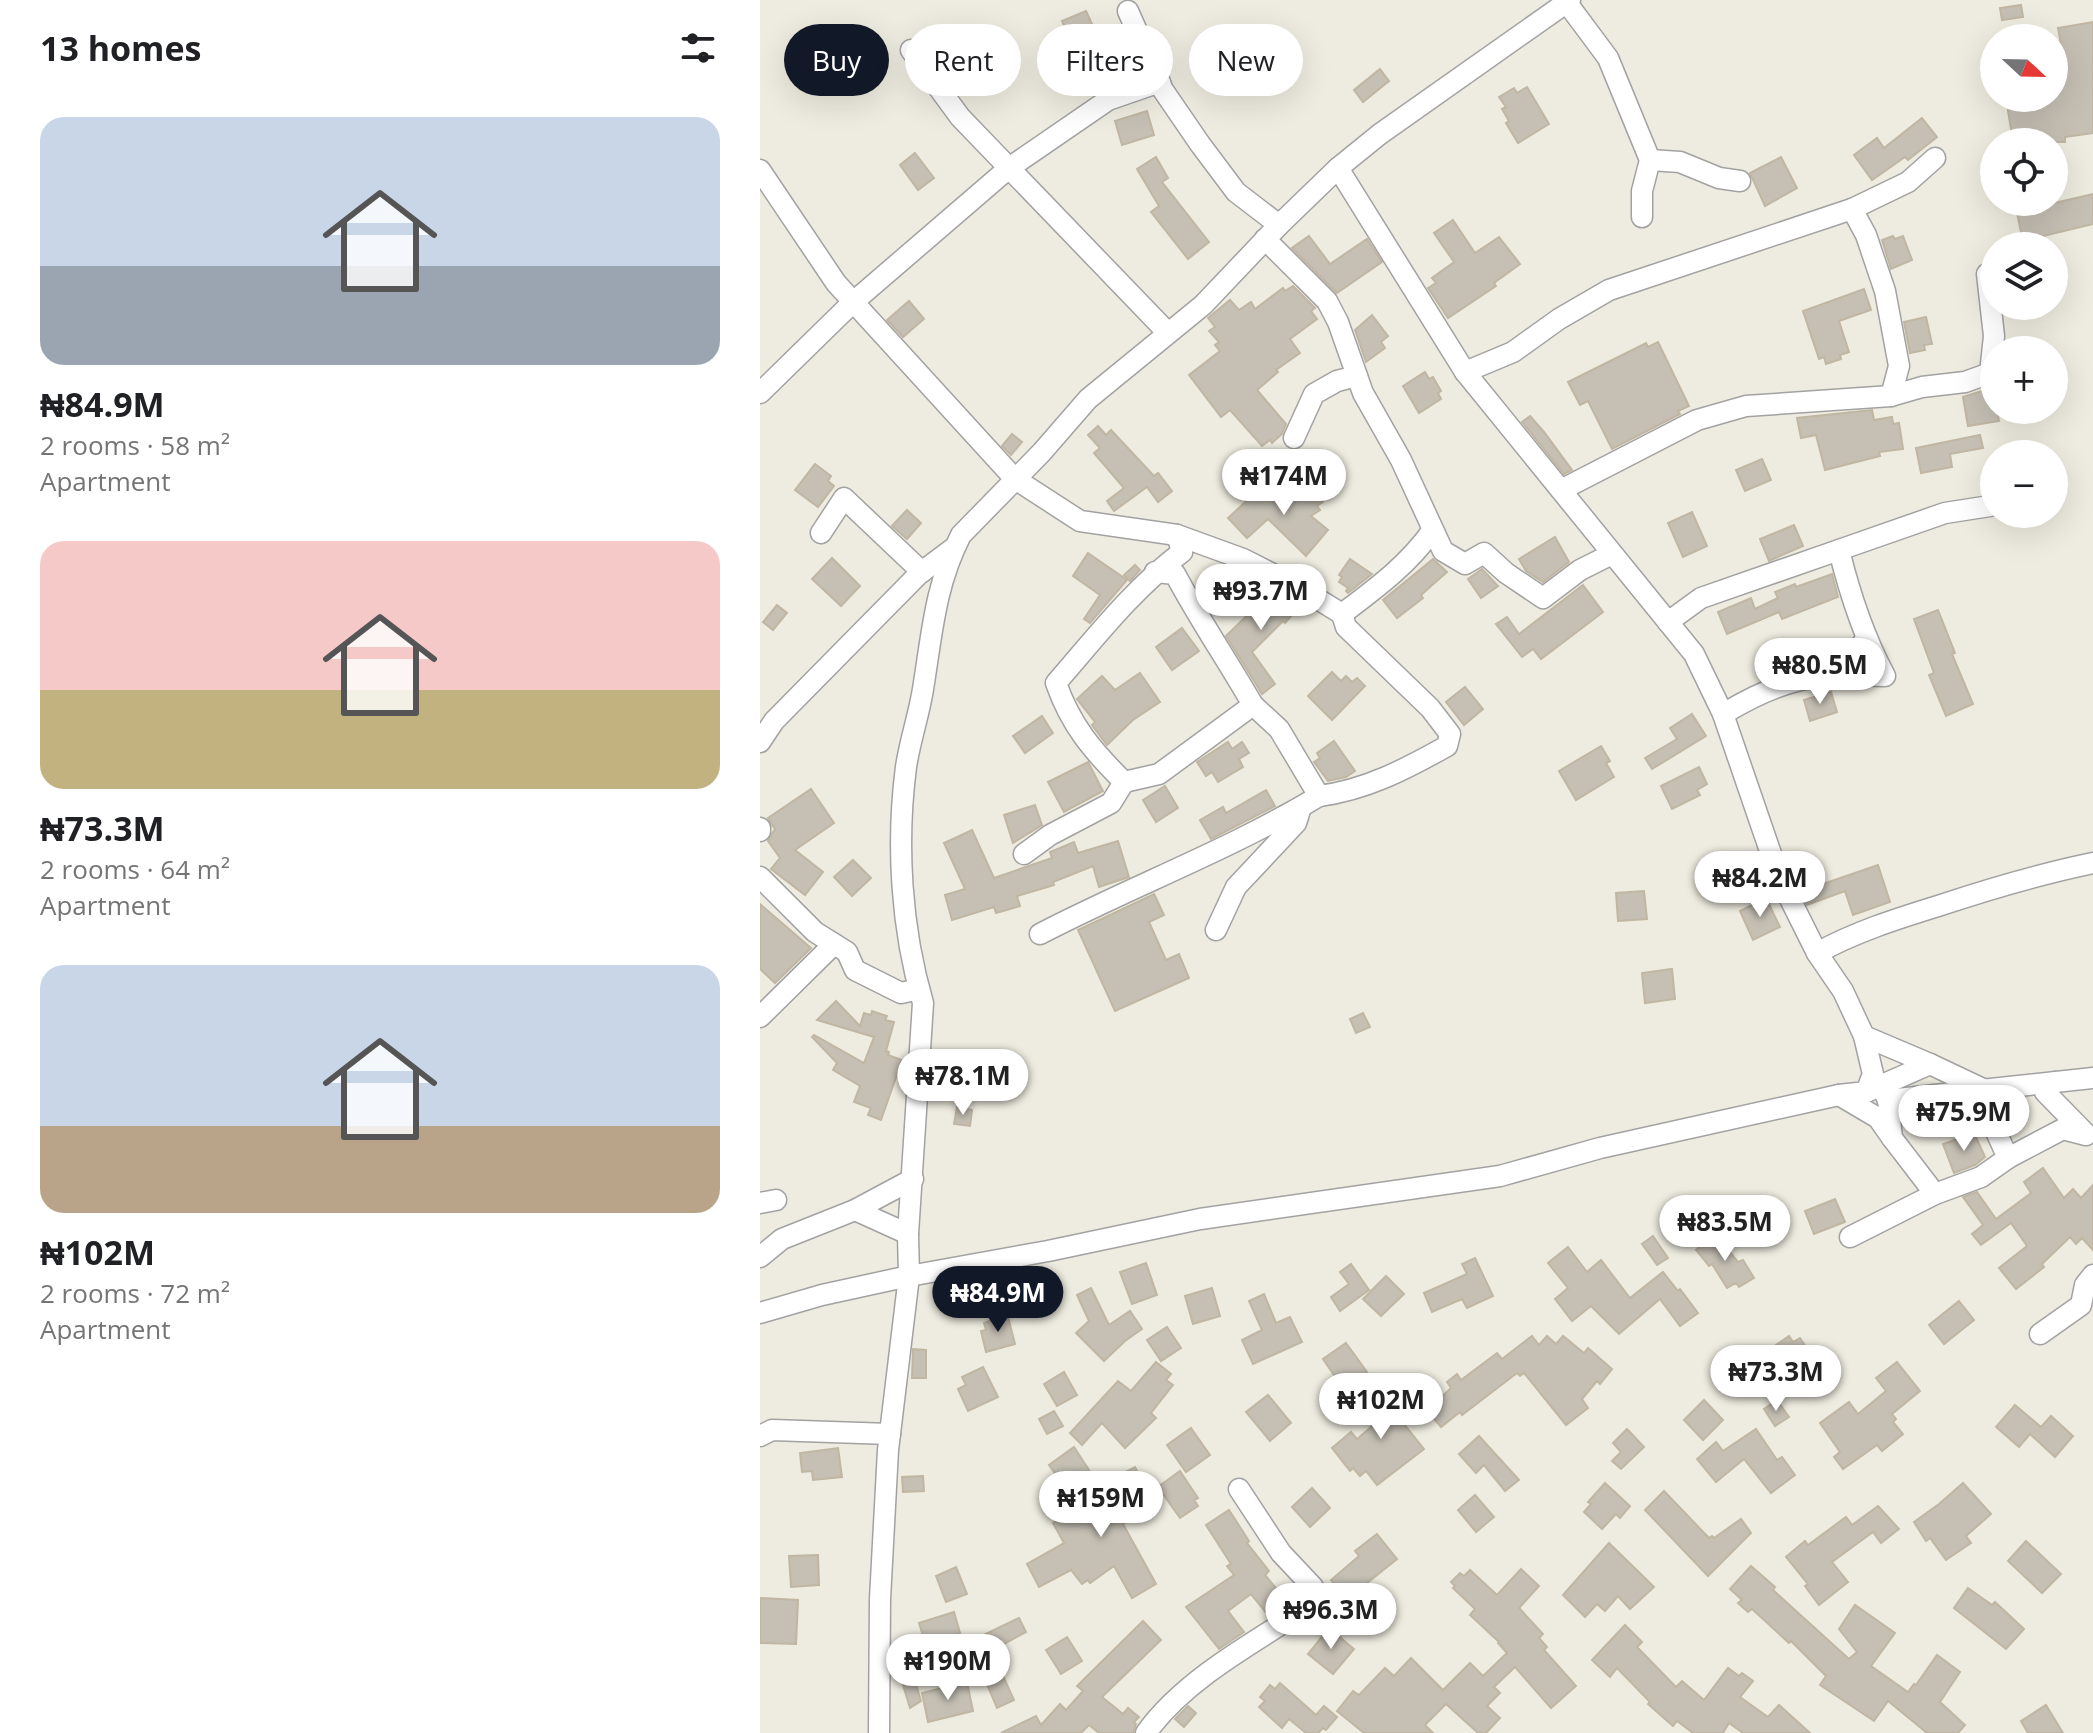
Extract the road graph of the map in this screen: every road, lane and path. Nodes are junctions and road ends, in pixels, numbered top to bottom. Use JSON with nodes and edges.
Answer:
{"nodes":[{"id":1,"x":1569,"y":1,"type":"edge"},
{"id":2,"x":1128,"y":11,"type":"dead end"},
{"id":3,"x":1134,"y":24,"type":"edge"},
{"id":4,"x":945,"y":96,"type":"edge"},
{"id":5,"x":1120,"y":96,"type":"edge"},
{"id":6,"x":1169,"y":96,"type":"edge"},
{"id":7,"x":1935,"y":158,"type":"dead end"},
{"id":8,"x":1650,"y":160,"type":"junction"},
{"id":9,"x":1009,"y":168,"type":"junction"},
{"id":10,"x":1338,"y":168,"type":"junction"},
{"id":11,"x":760,"y":170,"type":"edge"},
{"id":12,"x":1740,"y":181,"type":"dead end"},
{"id":13,"x":1852,"y":209,"type":"junction"},
{"id":14,"x":1642,"y":217,"type":"dead end"},
{"id":15,"x":1272,"y":232,"type":"junction"},
{"id":16,"x":853,"y":302,"type":"junction"},
{"id":17,"x":1992,"y":320,"type":"edge"},
{"id":18,"x":1168,"y":333,"type":"junction"},
{"id":19,"x":1465,"y":372,"type":"junction"},
{"id":20,"x":1357,"y":376,"type":"junction"},
{"id":21,"x":760,"y":393,"type":"edge"},
{"id":22,"x":1891,"y":396,"type":"junction"},
{"id":23,"x":1294,"y":438,"type":"dead end"},
{"id":24,"x":1015,"y":479,"type":"junction"},
{"id":25,"x":1561,"y":490,"type":"junction"},
{"id":26,"x":1980,"y":508,"type":"edge"},
{"id":27,"x":1432,"y":531,"type":"junction"},
{"id":28,"x":821,"y":533,"type":"dead end"},
{"id":29,"x":1177,"y":535,"type":"junction"},
{"id":30,"x":955,"y":547,"type":"junction"},
{"id":31,"x":1839,"y":550,"type":"junction"},
{"id":32,"x":1612,"y":554,"type":"junction"},
{"id":33,"x":922,"y":572,"type":"junction"},
{"id":34,"x":1155,"y":572,"type":"junction"},
{"id":35,"x":1342,"y":614,"type":"junction"},
{"id":36,"x":1668,"y":622,"type":"junction"},
{"id":37,"x":1865,"y":640,"type":"junction"},
{"id":38,"x":1833,"y":674,"type":"junction"},
{"id":39,"x":1253,"y":705,"type":"junction"},
{"id":40,"x":1723,"y":714,"type":"junction"},
{"id":41,"x":760,"y":741,"type":"edge"},
{"id":42,"x":1124,"y":782,"type":"junction"},
{"id":43,"x":1319,"y":796,"type":"junction"},
{"id":44,"x":1301,"y":807,"type":"junction"},
{"id":45,"x":1024,"y":854,"type":"dead end"},
{"id":46,"x":2093,"y":863,"type":"edge"},
{"id":47,"x":760,"y":877,"type":"edge"},
{"id":48,"x":1216,"y":930,"type":"dead end"},
{"id":49,"x":1040,"y":934,"type":"dead end"},
{"id":50,"x":834,"y":944,"type":"junction"},
{"id":51,"x":1817,"y":953,"type":"junction"},
{"id":52,"x":919,"y":989,"type":"junction"},
{"id":53,"x":760,"y":1017,"type":"edge"},
{"id":54,"x":1864,"y":1036,"type":"junction"},
{"id":55,"x":1930,"y":1064,"type":"junction"},
{"id":56,"x":2093,"y":1078,"type":"edge"},
{"id":57,"x":2055,"y":1082,"type":"junction"},
{"id":58,"x":1985,"y":1090,"type":"junction"},
{"id":59,"x":1878,"y":1093,"type":"junction"},
{"id":60,"x":1839,"y":1095,"type":"junction"},
{"id":61,"x":1892,"y":1138,"type":"junction"},
{"id":62,"x":2090,"y":1138,"type":"edge"},
{"id":63,"x":2008,"y":1158,"type":"junction"},
{"id":64,"x":913,"y":1179,"type":"junction"},
{"id":65,"x":1935,"y":1194,"type":"junction"},
{"id":66,"x":855,"y":1210,"type":"junction"},
{"id":67,"x":908,"y":1234,"type":"junction"},
{"id":68,"x":1850,"y":1237,"type":"dead end"},
{"id":69,"x":760,"y":1257,"type":"edge"},
{"id":70,"x":2093,"y":1275,"type":"edge"},
{"id":71,"x":909,"y":1276,"type":"junction"},
{"id":72,"x":760,"y":1313,"type":"edge"},
{"id":73,"x":2040,"y":1334,"type":"dead end"},
{"id":74,"x":890,"y":1434,"type":"junction"},
{"id":75,"x":760,"y":1436,"type":"edge"},
{"id":76,"x":1239,"y":1489,"type":"dead end"},
{"id":77,"x":879,"y":1733,"type":"edge"},
{"id":78,"x":1146,"y":1733,"type":"edge"}],
"edges":[{"from":1,"to":8,"type":"street"},
{"from":1,"to":10,"type":"street"},
{"from":2,"to":3,"type":"street"},
{"from":4,"to":9,"type":"street"},
{"from":5,"to":9,"type":"street"},
{"from":6,"to":15,"type":"street"},
{"from":7,"to":13,"type":"street"},
{"from":8,"to":12,"type":"street"},
{"from":8,"to":14,"type":"street"},
{"from":9,"to":16,"type":"street"},
{"from":9,"to":18,"type":"street"},
{"from":10,"to":15,"type":"street"},
{"from":10,"to":19,"type":"street"},
{"from":11,"to":16,"type":"street"},
{"from":13,"to":19,"type":"street"},
{"from":13,"to":22,"type":"street"},
{"from":15,"to":18,"type":"street"},
{"from":15,"to":20,"type":"street"},
{"from":16,"to":21,"type":"street"},
{"from":16,"to":24,"type":"street"},
{"from":17,"to":22,"type":"street"},
{"from":18,"to":24,"type":"street"},
{"from":19,"to":25,"type":"street"},
{"from":20,"to":23,"type":"street"},
{"from":20,"to":27,"type":"street"},
{"from":22,"to":25,"type":"street"},
{"from":24,"to":29,"type":"street"},
{"from":24,"to":30,"type":"street"},
{"from":25,"to":32,"type":"street"},
{"from":26,"to":31,"type":"street"},
{"from":27,"to":32,"type":"street"},
{"from":27,"to":35,"type":"street"},
{"from":28,"to":33,"type":"street"},
{"from":29,"to":34,"type":"street"},
{"from":29,"to":35,"type":"street"},
{"from":30,"to":33,"type":"street"},
{"from":30,"to":52,"type":"street"},
{"from":31,"to":36,"type":"street"},
{"from":31,"to":37,"type":"street"},
{"from":32,"to":36,"type":"street"},
{"from":33,"to":41,"type":"street"},
{"from":34,"to":39,"type":"street"},
{"from":34,"to":42,"type":"street"},
{"from":35,"to":43,"type":"street"},
{"from":36,"to":40,"type":"street"},
{"from":37,"to":38,"type":"street"},
{"from":37,"to":38,"type":"street"},
{"from":38,"to":40,"type":"street"},
{"from":39,"to":42,"type":"street"},
{"from":39,"to":43,"type":"street"},
{"from":40,"to":51,"type":"street"},
{"from":42,"to":45,"type":"street"},
{"from":43,"to":44,"type":"street"},
{"from":44,"to":48,"type":"street"},
{"from":44,"to":49,"type":"street"},
{"from":46,"to":51,"type":"street"},
{"from":47,"to":50,"type":"street"},
{"from":50,"to":52,"type":"street"},
{"from":50,"to":53,"type":"street"},
{"from":51,"to":54,"type":"street"},
{"from":52,"to":64,"type":"street"},
{"from":54,"to":55,"type":"street"},
{"from":54,"to":59,"type":"street"},
{"from":55,"to":58,"type":"street"},
{"from":55,"to":59,"type":"street"},
{"from":56,"to":57,"type":"street"},
{"from":57,"to":58,"type":"street"},
{"from":57,"to":62,"type":"street"},
{"from":58,"to":59,"type":"street"},
{"from":58,"to":63,"type":"street"},
{"from":59,"to":60,"type":"street"},
{"from":59,"to":61,"type":"street"},
{"from":60,"to":61,"type":"street"},
{"from":60,"to":71,"type":"street"},
{"from":61,"to":65,"type":"street"},
{"from":62,"to":63,"type":"street"},
{"from":63,"to":65,"type":"street"},
{"from":64,"to":66,"type":"street"},
{"from":64,"to":67,"type":"street"},
{"from":65,"to":68,"type":"street"},
{"from":66,"to":67,"type":"street"},
{"from":66,"to":69,"type":"street"},
{"from":67,"to":71,"type":"street"},
{"from":70,"to":73,"type":"street"},
{"from":71,"to":72,"type":"street"},
{"from":71,"to":74,"type":"street"},
{"from":74,"to":75,"type":"street"},
{"from":74,"to":77,"type":"street"},
{"from":76,"to":78,"type":"street"}]}
